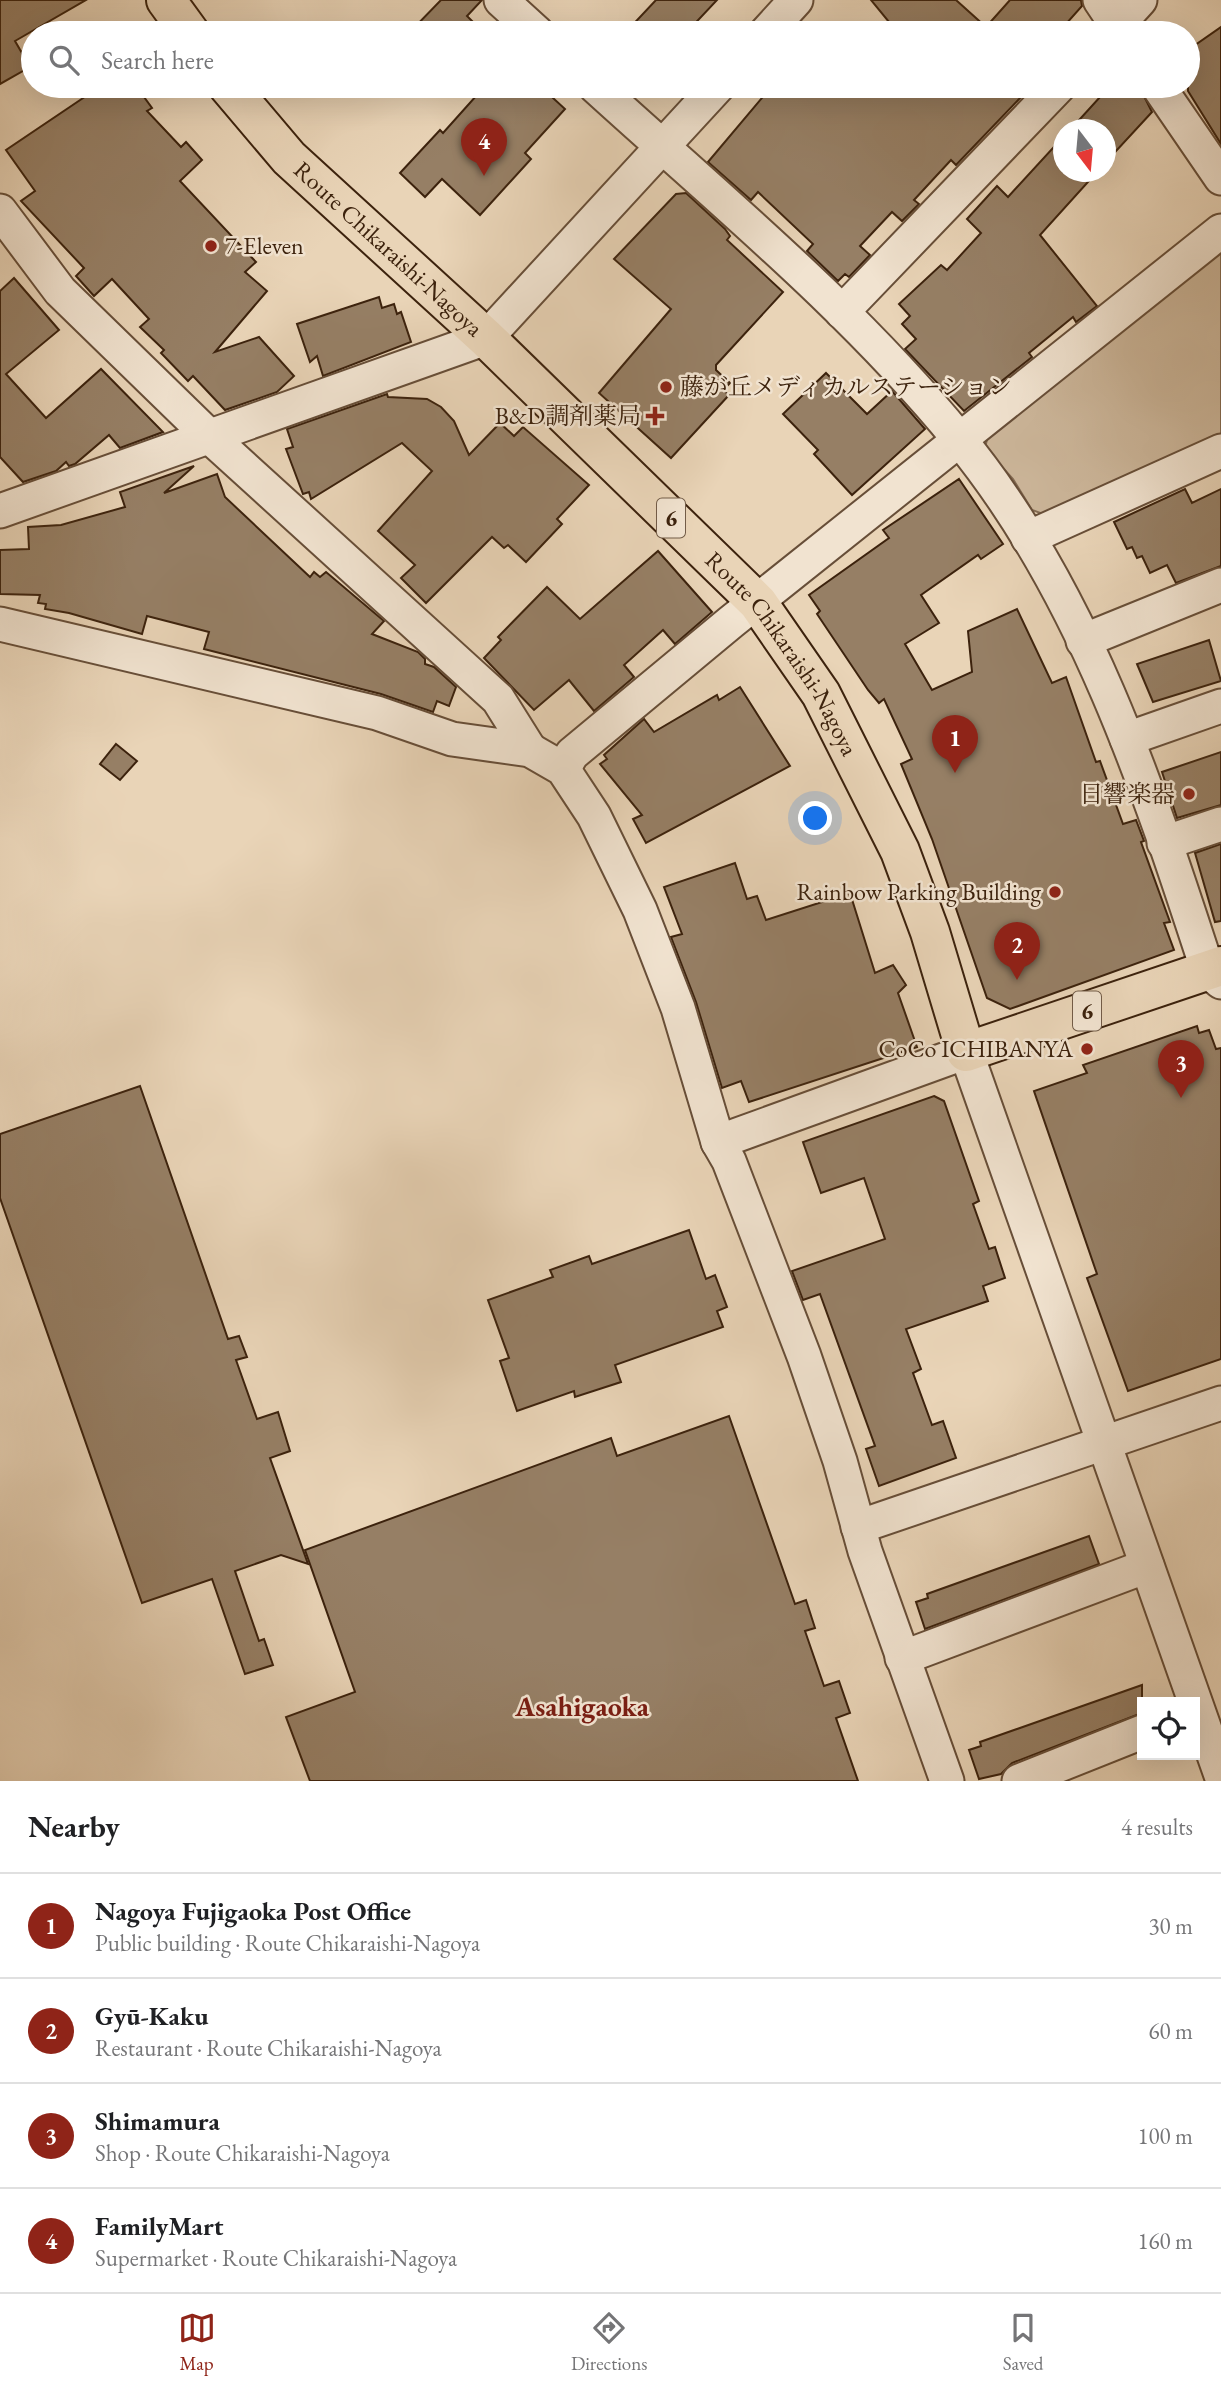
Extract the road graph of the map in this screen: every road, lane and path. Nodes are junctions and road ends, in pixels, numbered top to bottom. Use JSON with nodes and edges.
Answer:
{"nodes":[{"id":1,"x":166,"y":0,"type":"edge"},
{"id":2,"x":501,"y":0,"type":"edge"},
{"id":3,"x":796,"y":0,"type":"edge"},
{"id":4,"x":1140,"y":0,"type":"edge"},
{"id":5,"x":181,"y":21,"type":"edge"},
{"id":6,"x":524,"y":21,"type":"edge"},
{"id":7,"x":777,"y":21,"type":"edge"},
{"id":8,"x":1114,"y":21,"type":"edge"},
{"id":9,"x":238,"y":98,"type":"edge"},
{"id":10,"x":608,"y":98,"type":"edge"},
{"id":11,"x":707,"y":98,"type":"edge"},
{"id":12,"x":1047,"y":98,"type":"edge"},
{"id":13,"x":1166,"y":98,"type":"edge"},
{"id":14,"x":662,"y":147,"type":"junction"},
{"id":15,"x":1221,"y":178,"type":"edge"},
{"id":16,"x":0,"y":211,"type":"edge"},
{"id":17,"x":1221,"y":231,"type":"edge"},
{"id":18,"x":842,"y":312,"type":"junction"},
{"id":19,"x":486,"y":338,"type":"junction"},
{"id":20,"x":209,"y":436,"type":"junction"},
{"id":21,"x":959,"y":439,"type":"junction"},
{"id":22,"x":1221,"y":451,"type":"edge"},
{"id":23,"x":1,"y":510,"type":"edge"},
{"id":24,"x":1028,"y":538,"type":"junction"},
{"id":25,"x":1221,"y":585,"type":"edge"},
{"id":26,"x":758,"y":603,"type":"junction"},
{"id":27,"x":0,"y":624,"type":"edge"},
{"id":28,"x":1083,"y":642,"type":"junction"},
{"id":29,"x":1221,"y":706,"type":"edge"},
{"id":30,"x":1127,"y":739,"type":"junction"},
{"id":31,"x":530,"y":750,"type":"junction"},
{"id":32,"x":563,"y":769,"type":"junction"},
{"id":33,"x":1221,"y":824,"type":"edge"},
{"id":34,"x":1164,"y":843,"type":"junction"},
{"id":35,"x":1217,"y":973,"type":"edge"},
{"id":36,"x":966,"y":1052,"type":"junction"},
{"id":37,"x":718,"y":1142,"type":"junction"},
{"id":38,"x":1221,"y":1403,"type":"edge"},
{"id":39,"x":1104,"y":1442,"type":"junction"},
{"id":40,"x":858,"y":1527,"type":"junction"},
{"id":41,"x":1147,"y":1566,"type":"junction"},
{"id":42,"x":902,"y":1658,"type":"junction"},
{"id":43,"x":1204,"y":1716,"type":"edge"},
{"id":44,"x":1137,"y":1734,"type":"edge"},
{"id":45,"x":1221,"y":1775,"type":"edge"},
{"id":46,"x":947,"y":1781,"type":"edge"},
{"id":47,"x":1019,"y":1781,"type":"edge"}],
"edges":[{"from":1,"to":5,"type":"main road"},
{"from":2,"to":6,"type":"street"},
{"from":3,"to":7,"type":"street"},
{"from":4,"to":8,"type":"street"},
{"from":9,"to":19,"type":"main road","name":"Route Chikaraishi-Nagoya","number":"6"},
{"from":10,"to":14,"type":"street"},
{"from":11,"to":14,"type":"street"},
{"from":12,"to":18,"type":"street"},
{"from":13,"to":15,"type":"street"},
{"from":14,"to":18,"type":"street"},
{"from":14,"to":19,"type":"street"},
{"from":16,"to":20,"type":"street"},
{"from":17,"to":21,"type":"street"},
{"from":18,"to":21,"type":"street"},
{"from":19,"to":20,"type":"street"},
{"from":19,"to":26,"type":"main road","name":"Route Chikaraishi-Nagoya","number":"6"},
{"from":20,"to":23,"type":"street"},
{"from":20,"to":31,"type":"street"},
{"from":21,"to":24,"type":"street"},
{"from":21,"to":26,"type":"street"},
{"from":22,"to":24,"type":"street"},
{"from":24,"to":28,"type":"street"},
{"from":25,"to":28,"type":"street"},
{"from":26,"to":32,"type":"street"},
{"from":26,"to":36,"type":"main road","name":"Route Chikaraishi-Nagoya","number":"6"},
{"from":27,"to":31,"type":"street"},
{"from":28,"to":30,"type":"street"},
{"from":29,"to":30,"type":"street"},
{"from":30,"to":34,"type":"street"},
{"from":31,"to":32,"type":"street"},
{"from":32,"to":37,"type":"street"},
{"from":33,"to":34,"type":"street"},
{"from":34,"to":35,"type":"street"},
{"from":35,"to":36,"type":"main road","number":"6"},
{"from":36,"to":37,"type":"street"},
{"from":36,"to":39,"type":"street"},
{"from":37,"to":40,"type":"street"},
{"from":38,"to":39,"type":"street"},
{"from":39,"to":40,"type":"street"},
{"from":39,"to":41,"type":"street"},
{"from":40,"to":42,"type":"street"},
{"from":41,"to":42,"type":"street"},
{"from":41,"to":43,"type":"street"},
{"from":42,"to":46,"type":"street"},
{"from":43,"to":45,"type":"street"},
{"from":44,"to":47,"type":"street"}]}
